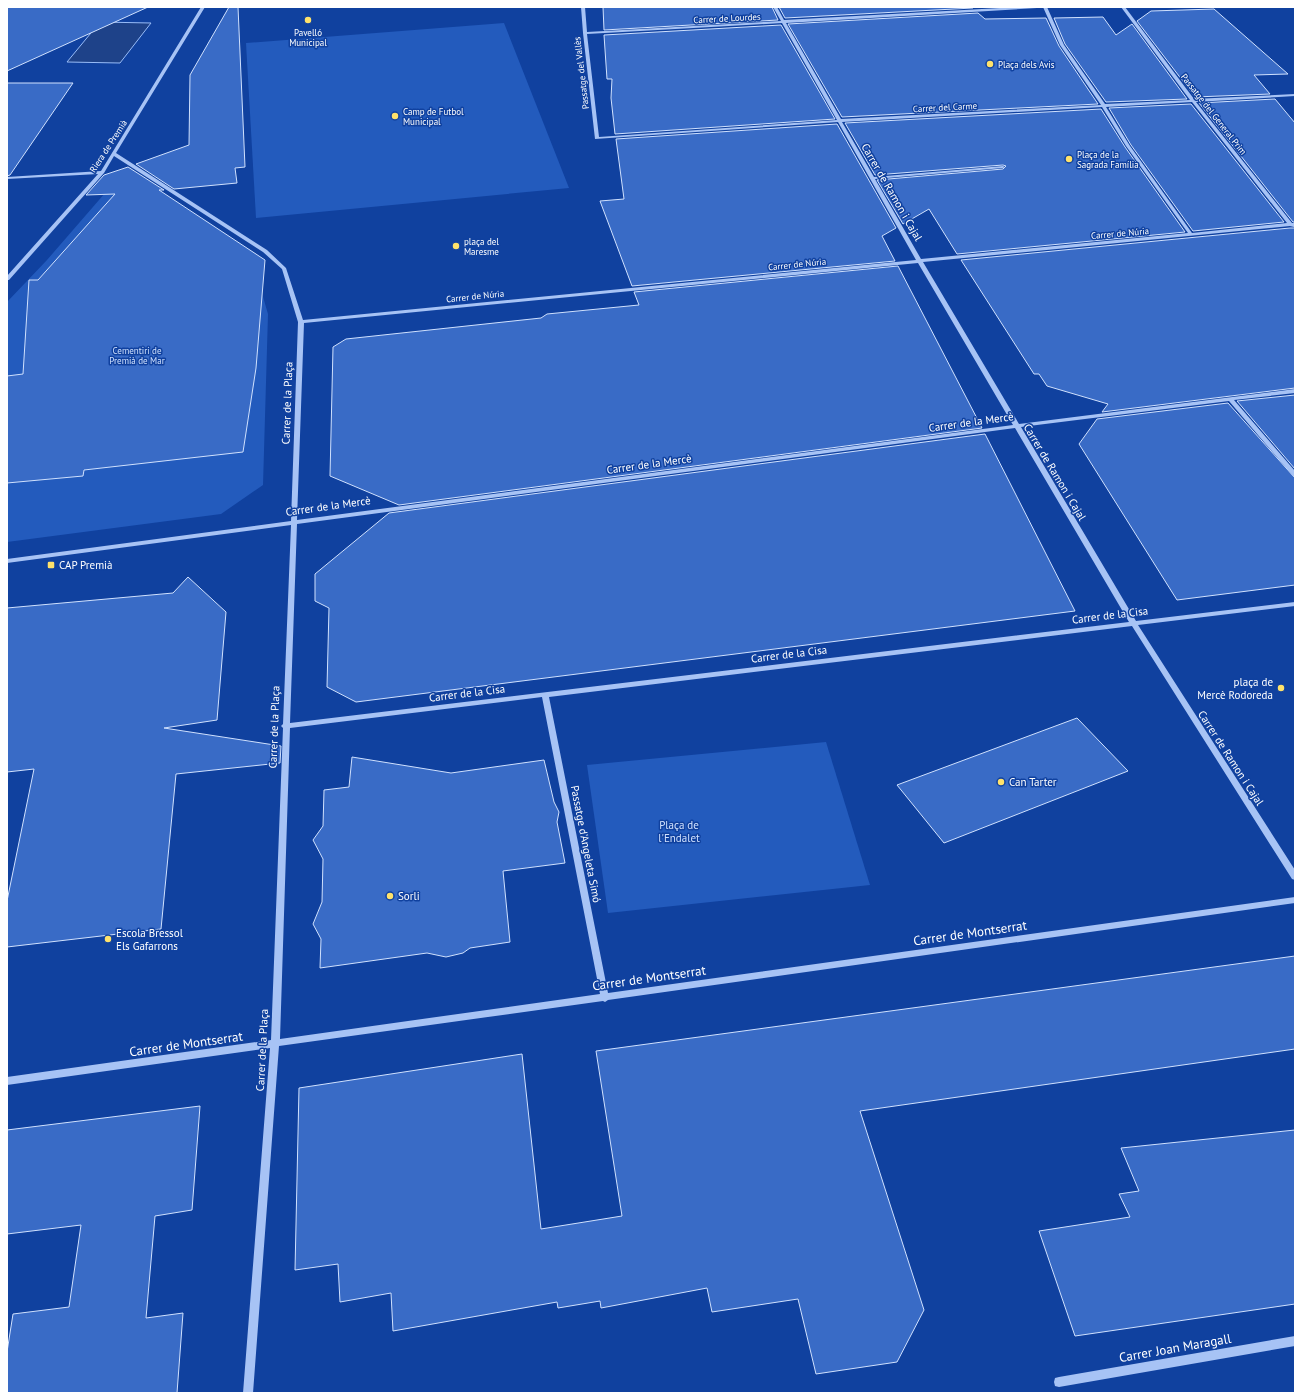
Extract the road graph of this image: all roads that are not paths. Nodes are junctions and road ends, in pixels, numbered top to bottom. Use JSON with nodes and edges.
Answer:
{"nodes":[{"id":1,"x":203,"y":7,"type":"edge"},
{"id":2,"x":584,"y":7,"type":"edge"},
{"id":3,"x":775,"y":7,"type":"edge"},
{"id":4,"x":1037,"y":7,"type":"edge"},
{"id":5,"x":1045,"y":7,"type":"edge"},
{"id":6,"x":1123,"y":7,"type":"edge"},
{"id":7,"x":785,"y":23,"type":"junction"},
{"id":8,"x":585,"y":34,"type":"junction"},
{"id":9,"x":1295,"y":95,"type":"edge"},
{"id":10,"x":1193,"y":100,"type":"junction"},
{"id":11,"x":1104,"y":107,"type":"junction"},
{"id":12,"x":839,"y":121,"type":"junction"},
{"id":13,"x":597,"y":138,"type":"joint"},
{"id":14,"x":114,"y":154,"type":"junction"},
{"id":15,"x":1003,"y":167,"type":"dead end"},
{"id":16,"x":102,"y":172,"type":"junction"},
{"id":17,"x":7,"y":178,"type":"edge"},
{"id":18,"x":872,"y":178,"type":"junction"},
{"id":19,"x":1292,"y":224,"type":"edge"},
{"id":20,"x":1295,"y":229,"type":"edge"},
{"id":21,"x":1191,"y":234,"type":"junction"},
{"id":22,"x":919,"y":260,"type":"junction"},
{"id":23,"x":7,"y":280,"type":"edge"},
{"id":24,"x":301,"y":322,"type":"junction"},
{"id":25,"x":1295,"y":391,"type":"edge"},
{"id":26,"x":1231,"y":400,"type":"junction"},
{"id":27,"x":1016,"y":426,"type":"junction"},
{"id":28,"x":1295,"y":475,"type":"edge"},
{"id":29,"x":294,"y":521,"type":"junction"},
{"id":30,"x":7,"y":561,"type":"edge"},
{"id":31,"x":1295,"y":604,"type":"edge"},
{"id":32,"x":1134,"y":624,"type":"junction"},
{"id":33,"x":545,"y":695,"type":"junction"},
{"id":34,"x":285,"y":726,"type":"junction"},
{"id":35,"x":1295,"y":877,"type":"edge"},
{"id":36,"x":1295,"y":900,"type":"edge"},
{"id":37,"x":605,"y":998,"type":"junction"},
{"id":38,"x":275,"y":1044,"type":"junction"},
{"id":39,"x":7,"y":1081,"type":"edge"},
{"id":40,"x":1295,"y":1341,"type":"edge"},
{"id":41,"x":1059,"y":1382,"type":"dead end"},
{"id":42,"x":248,"y":1393,"type":"edge"}],
"edges":[{"from":1,"to":14,"type":"street","name":"Riera de Premià"},
{"from":2,"to":8,"type":"street","name":"Passatge del Vallès"},
{"from":3,"to":7,"type":"street","name":"Carrer de Ramon i Cajal"},
{"from":4,"to":7,"type":"street","name":"Carrer de Lourdes"},
{"from":5,"to":11,"type":"street"},
{"from":6,"to":10,"type":"street","name":"Passatge del General Prim"},
{"from":7,"to":8,"type":"street","name":"Carrer de Lourdes"},
{"from":7,"to":12,"type":"street","name":"Carrer de Ramon i Cajal"},
{"from":8,"to":13,"type":"street","name":"Passatge del Vallès"},
{"from":9,"to":10,"type":"street","name":"Carrer del Carme"},
{"from":10,"to":11,"type":"street","name":"Carrer del Carme"},
{"from":10,"to":19,"type":"street","name":"Passatge del General Prim"},
{"from":11,"to":12,"type":"street","name":"Carrer del Carme"},
{"from":11,"to":21,"type":"street"},
{"from":12,"to":13,"type":"street","name":"Carrer del Carme"},
{"from":12,"to":18,"type":"street","name":"Carrer de Ramon i Cajal"},
{"from":14,"to":16,"type":"street","name":"Riera de Premià"},
{"from":14,"to":24,"type":"street","name":"Carrer de la Plaça"},
{"from":15,"to":18,"type":"street"},
{"from":16,"to":17,"type":"street"},
{"from":16,"to":23,"type":"street","name":"Riera de Premià"},
{"from":18,"to":22,"type":"street","name":"Carrer de Ramon i Cajal"},
{"from":19,"to":20,"type":"street","name":"Passatge del General Prim"},
{"from":19,"to":21,"type":"street","name":"Carrer de Núria"},
{"from":21,"to":22,"type":"street","name":"Carrer de Núria"},
{"from":22,"to":24,"type":"street","name":"Carrer de Núria"},
{"from":22,"to":27,"type":"street","name":"Carrer de Ramon i Cajal"},
{"from":24,"to":29,"type":"street","name":"Carrer de la Plaça"},
{"from":25,"to":26,"type":"street","name":"Carrer de la Mercè"},
{"from":26,"to":27,"type":"street","name":"Carrer de la Mercè"},
{"from":26,"to":28,"type":"street"},
{"from":27,"to":29,"type":"street","name":"Carrer de la Mercè"},
{"from":27,"to":32,"type":"street","name":"Carrer de Ramon i Cajal"},
{"from":29,"to":30,"type":"street","name":"Carrer de la Mercè"},
{"from":29,"to":34,"type":"street","name":"Carrer de la Plaça"},
{"from":31,"to":32,"type":"street","name":"Carrer de la Cisa"},
{"from":32,"to":33,"type":"street","name":"Carrer de la Cisa"},
{"from":32,"to":35,"type":"street","name":"Carrer de Ramon i Cajal"},
{"from":33,"to":34,"type":"street","name":"Carrer de la Cisa"},
{"from":33,"to":37,"type":"street","name":"Passatge d'Angeleta Simó"},
{"from":34,"to":38,"type":"street","name":"Carrer de la Plaça"},
{"from":36,"to":37,"type":"street","name":"Carrer de Montserrat"},
{"from":37,"to":38,"type":"street","name":"Carrer de Montserrat"},
{"from":38,"to":39,"type":"street","name":"Carrer de Montserrat"},
{"from":38,"to":42,"type":"street","name":"Carrer de la Plaça"},
{"from":40,"to":41,"type":"street","name":"Carrer Joan Maragall"}]}
